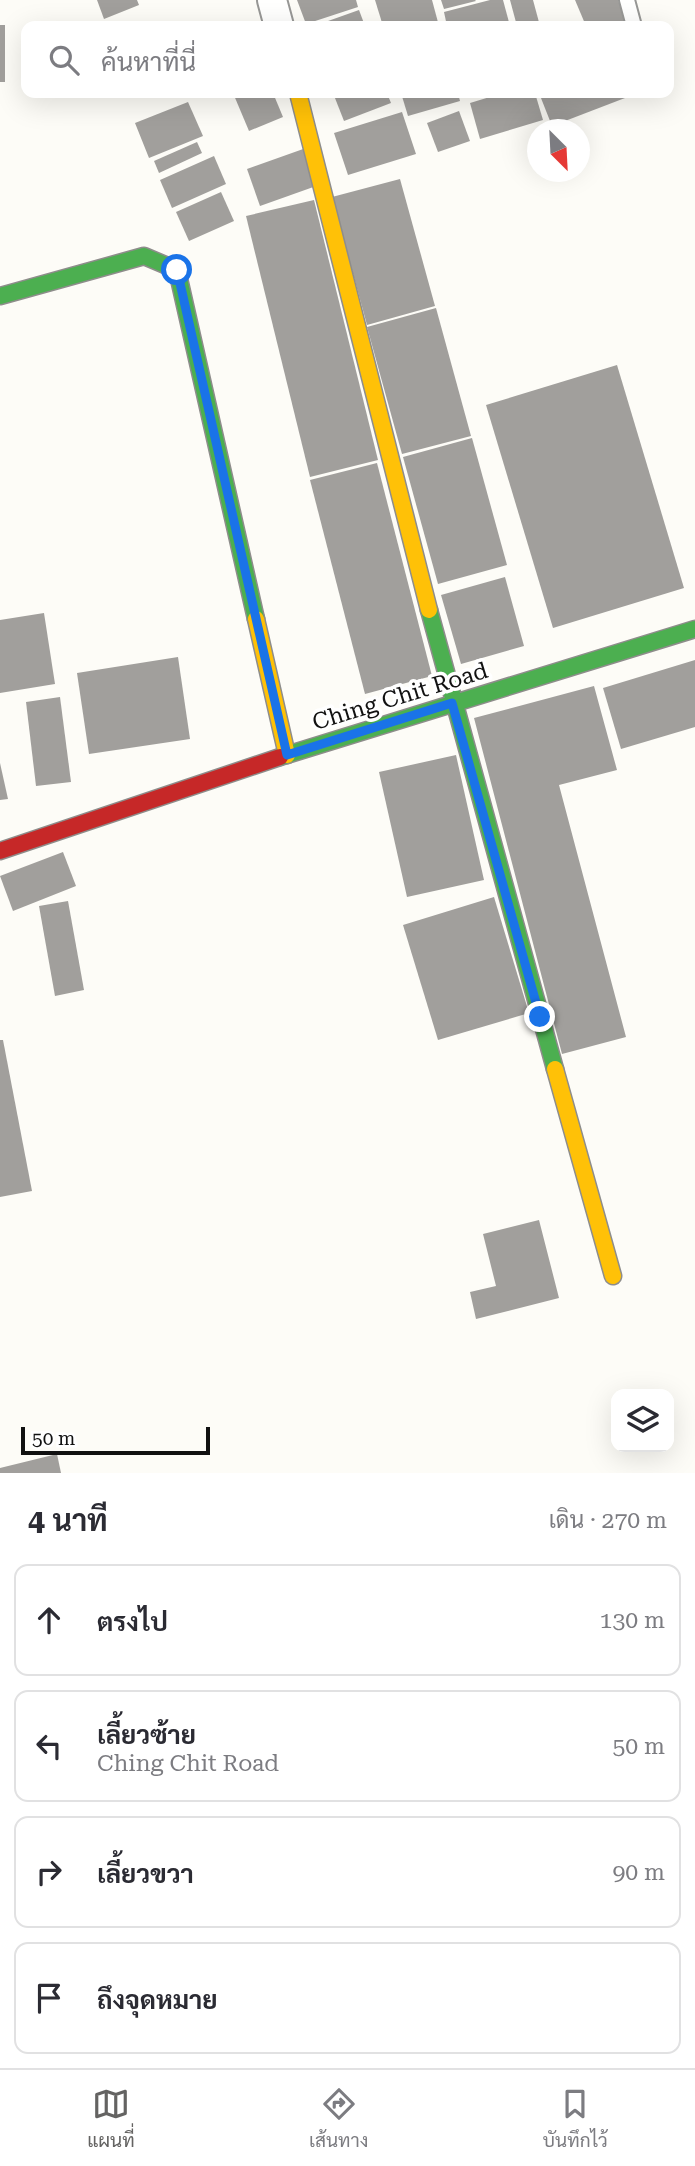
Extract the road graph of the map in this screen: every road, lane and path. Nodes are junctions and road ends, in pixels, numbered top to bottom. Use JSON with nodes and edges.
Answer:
{"nodes":[{"id":1,"x":272,"y":0,"type":"edge"},
{"id":2,"x":627,"y":0,"type":"edge"},
{"id":3,"x":278,"y":21,"type":"edge"},
{"id":4,"x":633,"y":21,"type":"edge"},
{"id":5,"x":299,"y":98,"type":"edge"},
{"id":6,"x":0,"y":296,"type":"edge"},
{"id":7,"x":695,"y":629,"type":"edge"},
{"id":8,"x":452,"y":703,"type":"junction"},
{"id":9,"x":287,"y":755,"type":"junction"},
{"id":10,"x":0,"y":851,"type":"edge"},
{"id":11,"x":613,"y":1276,"type":"dead end"}],
"edges":[{"from":1,"to":3,"type":"street"},
{"from":2,"to":4,"type":"lane"},
{"from":5,"to":8,"type":"street"},
{"from":6,"to":9,"type":"street"},
{"from":7,"to":8,"type":"street","name":"Ching Chit Road"},
{"from":8,"to":9,"type":"street","name":"Ching Chit Road"},
{"from":8,"to":11,"type":"street"},
{"from":9,"to":10,"type":"street","name":"Ching Chit Road"}]}
